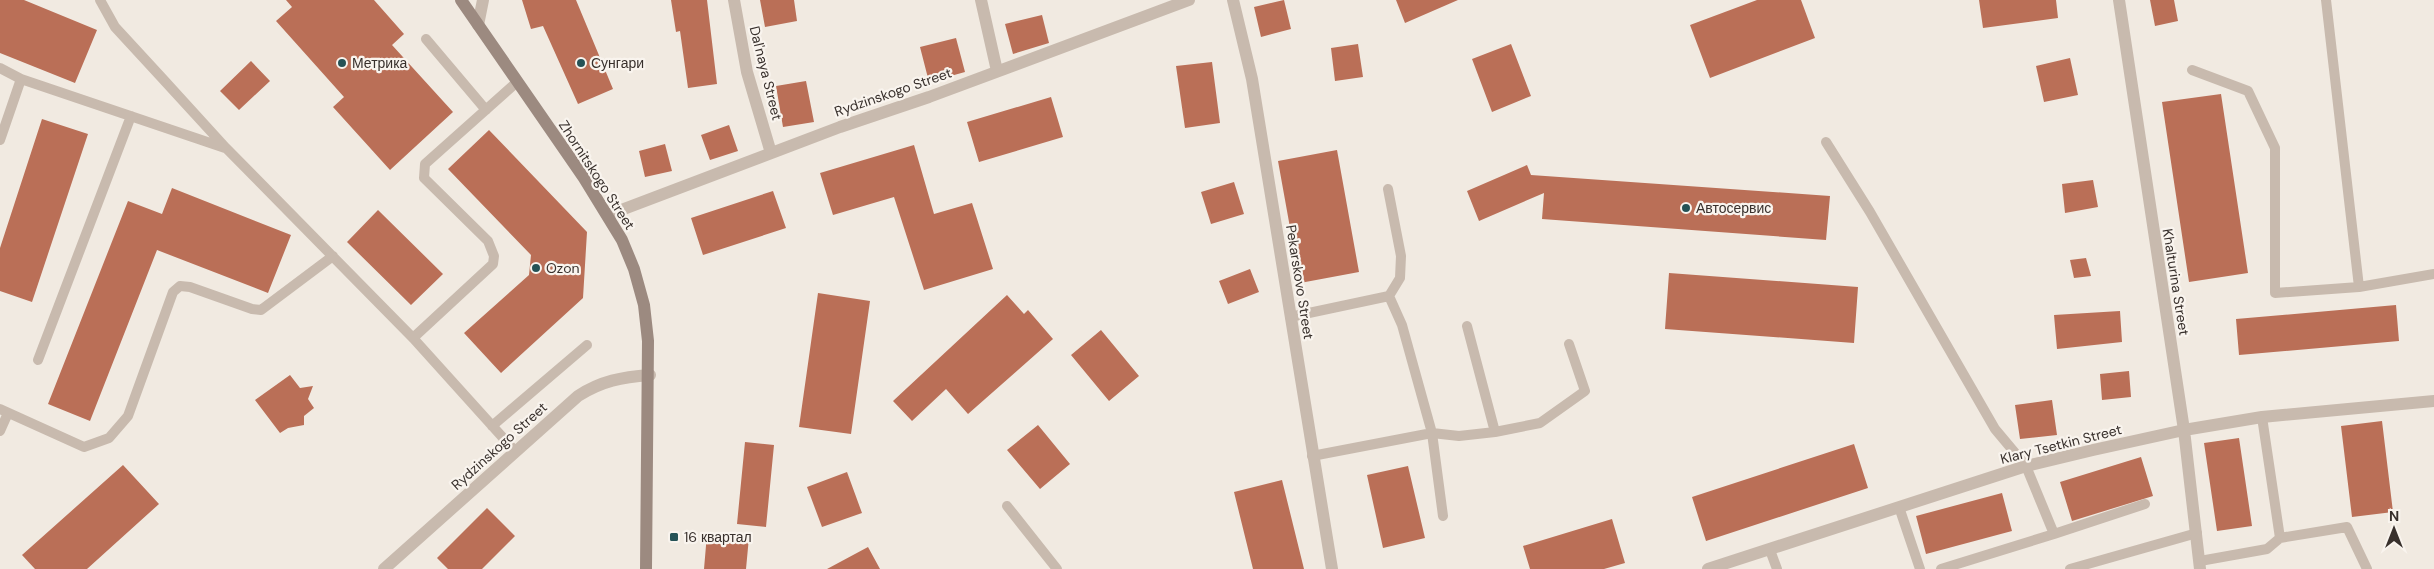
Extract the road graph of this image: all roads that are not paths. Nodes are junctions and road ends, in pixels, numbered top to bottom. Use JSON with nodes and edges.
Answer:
{"nodes":[{"id":1,"x":100,"y":0,"type":"edge"},
{"id":2,"x":461,"y":0,"type":"edge"},
{"id":3,"x":483,"y":0,"type":"edge"},
{"id":4,"x":734,"y":0,"type":"edge"},
{"id":5,"x":981,"y":0,"type":"edge"},
{"id":6,"x":1189,"y":0,"type":"edge"},
{"id":7,"x":1233,"y":0,"type":"edge"},
{"id":8,"x":2119,"y":0,"type":"edge"},
{"id":9,"x":2326,"y":0,"type":"edge"},
{"id":10,"x":478,"y":25,"type":"junction"},
{"id":11,"x":426,"y":39,"type":"dead end"},
{"id":12,"x":0,"y":68,"type":"edge"},
{"id":13,"x":2192,"y":70,"type":"dead end"},
{"id":14,"x":998,"y":71,"type":"junction"},
{"id":15,"x":21,"y":79,"type":"junction"},
{"id":16,"x":517,"y":82,"type":"junction"},
{"id":17,"x":486,"y":110,"type":"junction"},
{"id":18,"x":131,"y":116,"type":"junction"},
{"id":19,"x":0,"y":140,"type":"edge"},
{"id":20,"x":1826,"y":142,"type":"dead end"},
{"id":21,"x":226,"y":148,"type":"junction"},
{"id":22,"x":771,"y":153,"type":"junction"},
{"id":23,"x":1388,"y":189,"type":"dead end"},
{"id":24,"x":608,"y":215,"type":"junction"},
{"id":25,"x":332,"y":256,"type":"junction"},
{"id":26,"x":2434,"y":274,"type":"edge"},
{"id":27,"x":2359,"y":287,"type":"junction"},
{"id":28,"x":1389,"y":296,"type":"junction"},
{"id":29,"x":1290,"y":317,"type":"junction"},
{"id":30,"x":1467,"y":326,"type":"dead end"},
{"id":31,"x":413,"y":338,"type":"junction"},
{"id":32,"x":587,"y":344,"type":"dead end"},
{"id":33,"x":1570,"y":344,"type":"dead end"},
{"id":34,"x":38,"y":360,"type":"dead end"},
{"id":35,"x":650,"y":374,"type":"junction"},
{"id":36,"x":2434,"y":401,"type":"edge"},
{"id":37,"x":4,"y":411,"type":"edge"},
{"id":38,"x":2262,"y":417,"type":"junction"},
{"id":39,"x":492,"y":426,"type":"junction"},
{"id":40,"x":2184,"y":430,"type":"junction"},
{"id":41,"x":0,"y":431,"type":"edge"},
{"id":42,"x":1495,"y":432,"type":"junction"},
{"id":43,"x":1432,"y":433,"type":"junction"},
{"id":44,"x":515,"y":451,"type":"junction"},
{"id":45,"x":1312,"y":456,"type":"junction"},
{"id":46,"x":2026,"y":466,"type":"junction"},
{"id":47,"x":2145,"y":504,"type":"dead end"},
{"id":48,"x":1007,"y":506,"type":"dead end"},
{"id":49,"x":1899,"y":508,"type":"junction"},
{"id":50,"x":1443,"y":516,"type":"dead end"},
{"id":51,"x":2197,"y":533,"type":"junction"},
{"id":52,"x":2054,"y":534,"type":"junction"},
{"id":53,"x":2280,"y":538,"type":"junction"},
{"id":54,"x":1770,"y":550,"type":"junction"},
{"id":55,"x":2200,"y":565,"type":"edge"},
{"id":56,"x":384,"y":569,"type":"edge"},
{"id":57,"x":646,"y":569,"type":"edge"},
{"id":58,"x":1057,"y":569,"type":"edge"},
{"id":59,"x":1332,"y":569,"type":"edge"},
{"id":60,"x":1708,"y":569,"type":"edge"},
{"id":61,"x":1777,"y":569,"type":"edge"},
{"id":62,"x":1920,"y":569,"type":"edge"},
{"id":63,"x":1941,"y":569,"type":"edge"},
{"id":64,"x":2070,"y":569,"type":"edge"},
{"id":65,"x":2367,"y":569,"type":"edge"}],
"edges":[{"from":1,"to":21,"type":"lane"},
{"from":2,"to":10,"type":"main road","name":"Zhornitskogo Street"},
{"from":3,"to":10,"type":"street"},
{"from":4,"to":22,"type":"street","name":"Dal'naya Street"},
{"from":5,"to":14,"type":"street"},
{"from":6,"to":14,"type":"street","name":"Rydzinskogo Street"},
{"from":7,"to":29,"type":"street","name":"Pekarskovo Street"},
{"from":8,"to":40,"type":"street","name":"Khalturina Street"},
{"from":9,"to":27,"type":"lane"},
{"from":10,"to":16,"type":"main road","name":"Zhornitskogo Street"},
{"from":11,"to":17,"type":"lane"},
{"from":12,"to":15,"type":"lane"},
{"from":13,"to":27,"type":"lane"},
{"from":14,"to":22,"type":"street","name":"Rydzinskogo Street"},
{"from":15,"to":18,"type":"lane"},
{"from":15,"to":19,"type":"lane"},
{"from":16,"to":17,"type":"lane"},
{"from":16,"to":24,"type":"main road","name":"Zhornitskogo Street"},
{"from":17,"to":31,"type":"lane"},
{"from":18,"to":21,"type":"lane"},
{"from":18,"to":34,"type":"lane"},
{"from":20,"to":46,"type":"lane"},
{"from":21,"to":25,"type":"lane"},
{"from":22,"to":24,"type":"street","name":"Rydzinskogo Street"},
{"from":23,"to":28,"type":"lane"},
{"from":24,"to":35,"type":"main road","name":"Zhornitskogo Street"},
{"from":25,"to":31,"type":"lane"},
{"from":25,"to":37,"type":"lane"},
{"from":26,"to":27,"type":"lane"},
{"from":28,"to":29,"type":"lane"},
{"from":28,"to":43,"type":"lane"},
{"from":29,"to":45,"type":"street","name":"Pekarskovo Street"},
{"from":30,"to":42,"type":"lane"},
{"from":31,"to":39,"type":"lane"},
{"from":32,"to":39,"type":"lane"},
{"from":33,"to":42,"type":"lane"},
{"from":35,"to":44,"type":"street","name":"Rydzinskogo Street"},
{"from":35,"to":57,"type":"main road","name":"Zhornitskogo Street"},
{"from":36,"to":38,"type":"street","name":"Klary Tsetkin Street"},
{"from":37,"to":41,"type":"lane"},
{"from":38,"to":40,"type":"street","name":"Klary Tsetkin Street"},
{"from":38,"to":53,"type":"lane"},
{"from":39,"to":44,"type":"lane"},
{"from":40,"to":46,"type":"street","name":"Klary Tsetkin Street"},
{"from":40,"to":51,"type":"street","name":"Khalturina Street"},
{"from":42,"to":43,"type":"lane"},
{"from":43,"to":45,"type":"lane"},
{"from":43,"to":50,"type":"lane"},
{"from":44,"to":56,"type":"street","name":"Rydzinskogo Street"},
{"from":45,"to":59,"type":"street","name":"Pekarskovo Street"},
{"from":46,"to":49,"type":"street","name":"Klary Tsetkin Street"},
{"from":46,"to":52,"type":"lane"},
{"from":47,"to":52,"type":"lane"},
{"from":48,"to":58,"type":"lane"},
{"from":49,"to":54,"type":"street","name":"Klary Tsetkin Street"},
{"from":49,"to":62,"type":"lane"},
{"from":51,"to":55,"type":"street","name":"Khalturina Street"},
{"from":51,"to":64,"type":"lane"},
{"from":52,"to":63,"type":"lane"},
{"from":53,"to":55,"type":"lane"},
{"from":53,"to":65,"type":"lane"},
{"from":54,"to":60,"type":"street","name":"Klary Tsetkin Street"},
{"from":54,"to":61,"type":"lane"}]}
